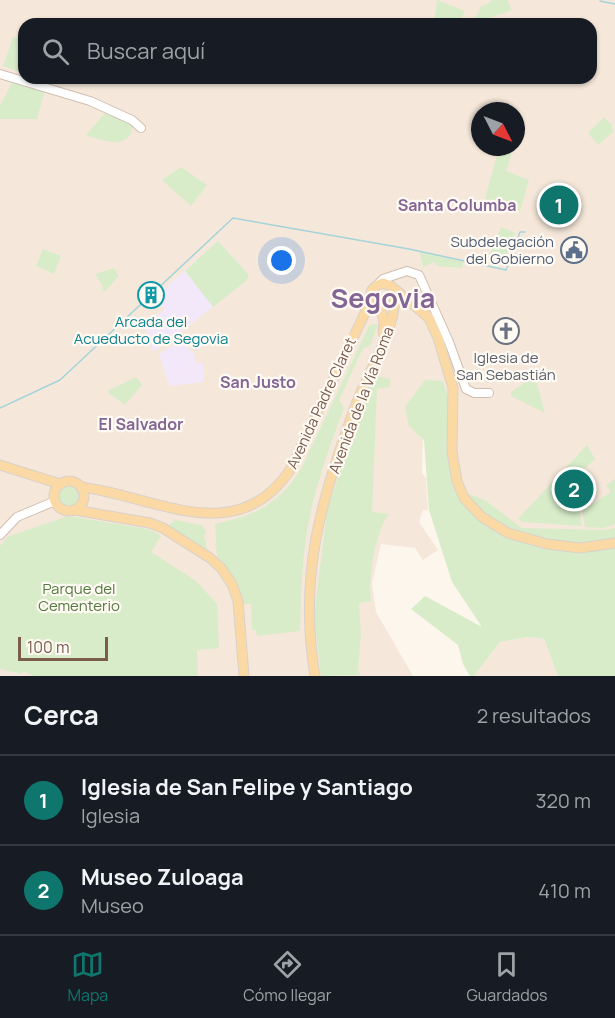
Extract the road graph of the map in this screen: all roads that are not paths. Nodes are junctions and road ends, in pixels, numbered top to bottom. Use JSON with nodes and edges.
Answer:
{"nodes":[{"id":1,"x":0,"y":74,"type":"edge"},
{"id":2,"x":18,"y":81,"type":"edge"},
{"id":3,"x":29,"y":84,"type":"edge"},
{"id":4,"x":141,"y":128,"type":"dead end"},
{"id":5,"x":415,"y":273,"type":"junction"},
{"id":6,"x":376,"y":285,"type":"junction"},
{"id":7,"x":394,"y":291,"type":"junction"},
{"id":8,"x":370,"y":297,"type":"junction"},
{"id":9,"x":416,"y":306,"type":"junction"},
{"id":10,"x":389,"y":308,"type":"junction"},
{"id":11,"x":365,"y":313,"type":"junction"},
{"id":12,"x":489,"y":393,"type":"dead end"},
{"id":13,"x":0,"y":465,"type":"edge"},
{"id":14,"x":0,"y":471,"type":"edge"},
{"id":15,"x":60,"y":484,"type":"junction"},
{"id":16,"x":81,"y":487,"type":"junction"},
{"id":17,"x":277,"y":488,"type":"junction"},
{"id":18,"x":102,"y":492,"type":"junction"},
{"id":19,"x":54,"y":498,"type":"junction"},
{"id":20,"x":263,"y":499,"type":"junction"},
{"id":21,"x":84,"y":504,"type":"junction"},
{"id":22,"x":0,"y":535,"type":"edge"},
{"id":23,"x":615,"y":543,"type":"edge"},
{"id":24,"x":244,"y":676,"type":"edge"},
{"id":25,"x":313,"y":676,"type":"edge"}],
"edges":[{"from":1,"to":2,"type":"street"},
{"from":3,"to":4,"type":"street"},
{"from":5,"to":6,"type":"street"},
{"from":5,"to":7,"type":"street"},
{"from":5,"to":12,"type":"street"},
{"from":6,"to":7,"type":"main road"},
{"from":6,"to":8,"type":"main road","name":"Avenida Padre Claret"},
{"from":7,"to":9,"type":"main road"},
{"from":7,"to":10,"type":"main road"},
{"from":8,"to":10,"type":"main road"},
{"from":8,"to":11,"type":"main road","name":"Avenida Padre Claret"},
{"from":9,"to":10,"type":"main road"},
{"from":9,"to":23,"type":"main road"},
{"from":10,"to":11,"type":"main road"},
{"from":10,"to":25,"type":"main road","name":"Avenida de la Vía Roma"},
{"from":10,"to":25,"type":"main road","name":"Avenida de la Vía Roma"},
{"from":11,"to":17,"type":"main road","name":"Avenida Padre Claret"},
{"from":13,"to":15,"type":"main road"},
{"from":14,"to":19,"type":"main road"},
{"from":15,"to":16,"type":"main road"},
{"from":15,"to":19,"type":"main road"},
{"from":16,"to":18,"type":"main road","name":"Avenida Padre Claret"},
{"from":16,"to":21,"type":"main road"},
{"from":17,"to":20,"type":"main road","name":"Avenida Padre Claret"},
{"from":17,"to":20,"type":"main road"},
{"from":18,"to":20,"type":"main road","name":"Avenida Padre Claret"},
{"from":18,"to":21,"type":"main road"},
{"from":19,"to":21,"type":"main road"},
{"from":19,"to":22,"type":"street"},
{"from":21,"to":24,"type":"main road"}]}
